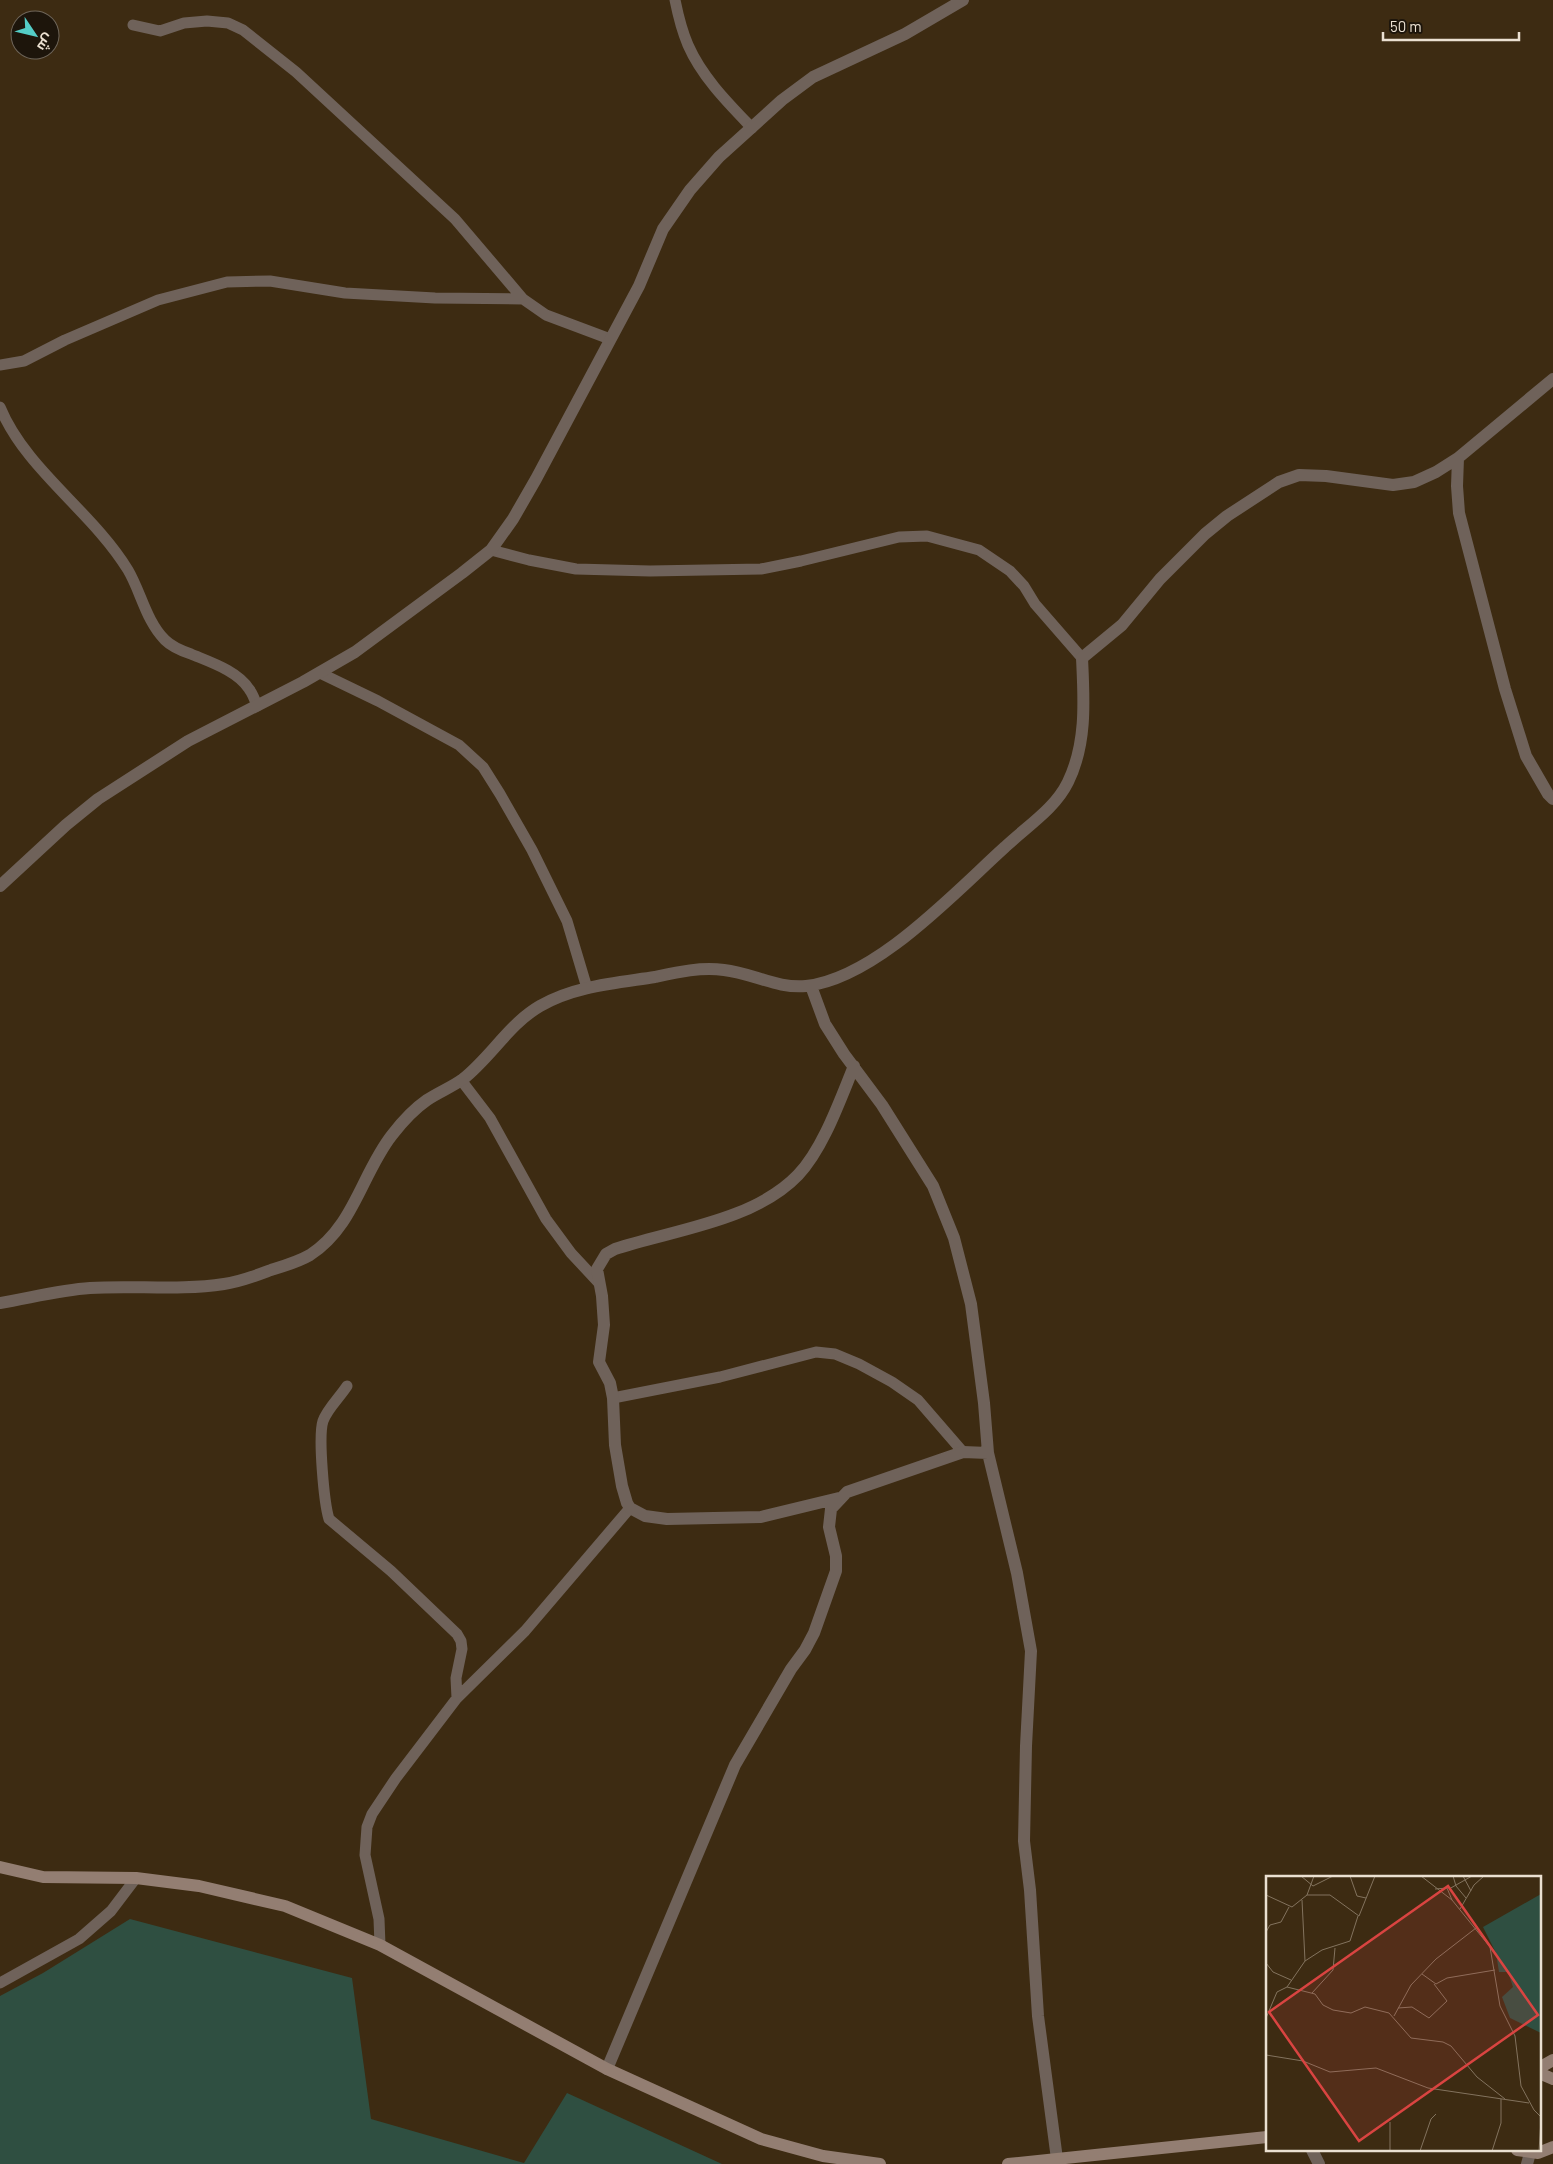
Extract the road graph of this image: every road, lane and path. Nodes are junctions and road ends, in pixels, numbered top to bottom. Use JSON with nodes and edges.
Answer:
{"nodes":[{"id":1,"x":675,"y":0,"type":"edge"},
{"id":2,"x":963,"y":0,"type":"edge"},
{"id":3,"x":133,"y":24,"type":"dead end"},
{"id":4,"x":752,"y":128,"type":"junction"},
{"id":5,"x":523,"y":299,"type":"junction"},
{"id":6,"x":610,"y":339,"type":"junction"},
{"id":7,"x":0,"y":365,"type":"edge"},
{"id":8,"x":1553,"y":379,"type":"edge"},
{"id":9,"x":0,"y":407,"type":"edge"},
{"id":10,"x":1458,"y":458,"type":"junction"},
{"id":11,"x":491,"y":550,"type":"junction"},
{"id":12,"x":1082,"y":658,"type":"junction"},
{"id":13,"x":320,"y":673,"type":"junction"},
{"id":14,"x":257,"y":706,"type":"junction"},
{"id":15,"x":1553,"y":799,"type":"edge"},
{"id":16,"x":0,"y":886,"type":"edge"},
{"id":17,"x":811,"y":986,"type":"junction"},
{"id":18,"x":587,"y":988,"type":"junction"},
{"id":19,"x":854,"y":1066,"type":"junction"},
{"id":20,"x":461,"y":1080,"type":"junction"},
{"id":21,"x":598,"y":1282,"type":"junction"},
{"id":22,"x":0,"y":1303,"type":"edge"},
{"id":23,"x":347,"y":1386,"type":"dead end"},
{"id":24,"x":613,"y":1398,"type":"junction"},
{"id":25,"x":963,"y":1452,"type":"junction"},
{"id":26,"x":988,"y":1454,"type":"junction"},
{"id":27,"x":839,"y":1498,"type":"junction"},
{"id":28,"x":630,"y":1508,"type":"junction"},
{"id":29,"x":457,"y":1698,"type":"junction"},
{"id":30,"x":0,"y":1867,"type":"edge"},
{"id":31,"x":136,"y":1878,"type":"junction"},
{"id":32,"x":380,"y":1946,"type":"junction"},
{"id":33,"x":0,"y":1983,"type":"edge"},
{"id":34,"x":1553,"y":2060,"type":"edge"},
{"id":35,"x":1540,"y":2067,"type":"edge"},
{"id":36,"x":608,"y":2069,"type":"junction"},
{"id":37,"x":1540,"y":2073,"type":"edge"},
{"id":38,"x":1553,"y":2079,"type":"edge"},
{"id":39,"x":1266,"y":2137,"type":"edge"},
{"id":40,"x":1550,"y":2149,"type":"edge"},
{"id":41,"x":1313,"y":2152,"type":"edge"},
{"id":42,"x":1529,"y":2158,"type":"edge"},
{"id":43,"x":1057,"y":2159,"type":"junction"},
{"id":44,"x":880,"y":2164,"type":"edge"},
{"id":45,"x":1008,"y":2164,"type":"edge"},
{"id":46,"x":1319,"y":2164,"type":"edge"}],
"edges":[{"from":1,"to":4,"type":"lane"},
{"from":2,"to":4,"type":"street"},
{"from":3,"to":5,"type":"lane"},
{"from":4,"to":6,"type":"street"},
{"from":5,"to":6,"type":"lane"},
{"from":5,"to":7,"type":"lane"},
{"from":6,"to":11,"type":"street"},
{"from":8,"to":10,"type":"street"},
{"from":9,"to":14,"type":"lane"},
{"from":10,"to":12,"type":"street"},
{"from":10,"to":15,"type":"street"},
{"from":11,"to":12,"type":"lane"},
{"from":11,"to":13,"type":"street"},
{"from":12,"to":17,"type":"street"},
{"from":13,"to":14,"type":"street"},
{"from":13,"to":18,"type":"lane"},
{"from":14,"to":16,"type":"street"},
{"from":17,"to":18,"type":"street"},
{"from":17,"to":19,"type":"street"},
{"from":18,"to":20,"type":"street"},
{"from":19,"to":21,"type":"street"},
{"from":19,"to":26,"type":"street"},
{"from":20,"to":21,"type":"lane"},
{"from":20,"to":22,"type":"street"},
{"from":21,"to":24,"type":"street"},
{"from":23,"to":29,"type":"lane"},
{"from":24,"to":25,"type":"lane"},
{"from":24,"to":28,"type":"street"},
{"from":25,"to":26,"type":"street"},
{"from":25,"to":27,"type":"street"},
{"from":26,"to":43,"type":"street"},
{"from":27,"to":28,"type":"street"},
{"from":27,"to":36,"type":"street"},
{"from":28,"to":29,"type":"lane"},
{"from":29,"to":32,"type":"lane"},
{"from":30,"to":31,"type":"street"},
{"from":31,"to":32,"type":"street"},
{"from":31,"to":33,"type":"lane"},
{"from":32,"to":36,"type":"street"},
{"from":34,"to":35,"type":"street"},
{"from":36,"to":44,"type":"street"},
{"from":37,"to":38,"type":"street"},
{"from":39,"to":43,"type":"street"},
{"from":40,"to":42,"type":"street"},
{"from":41,"to":46,"type":"street"},
{"from":43,"to":45,"type":"street"}]}
